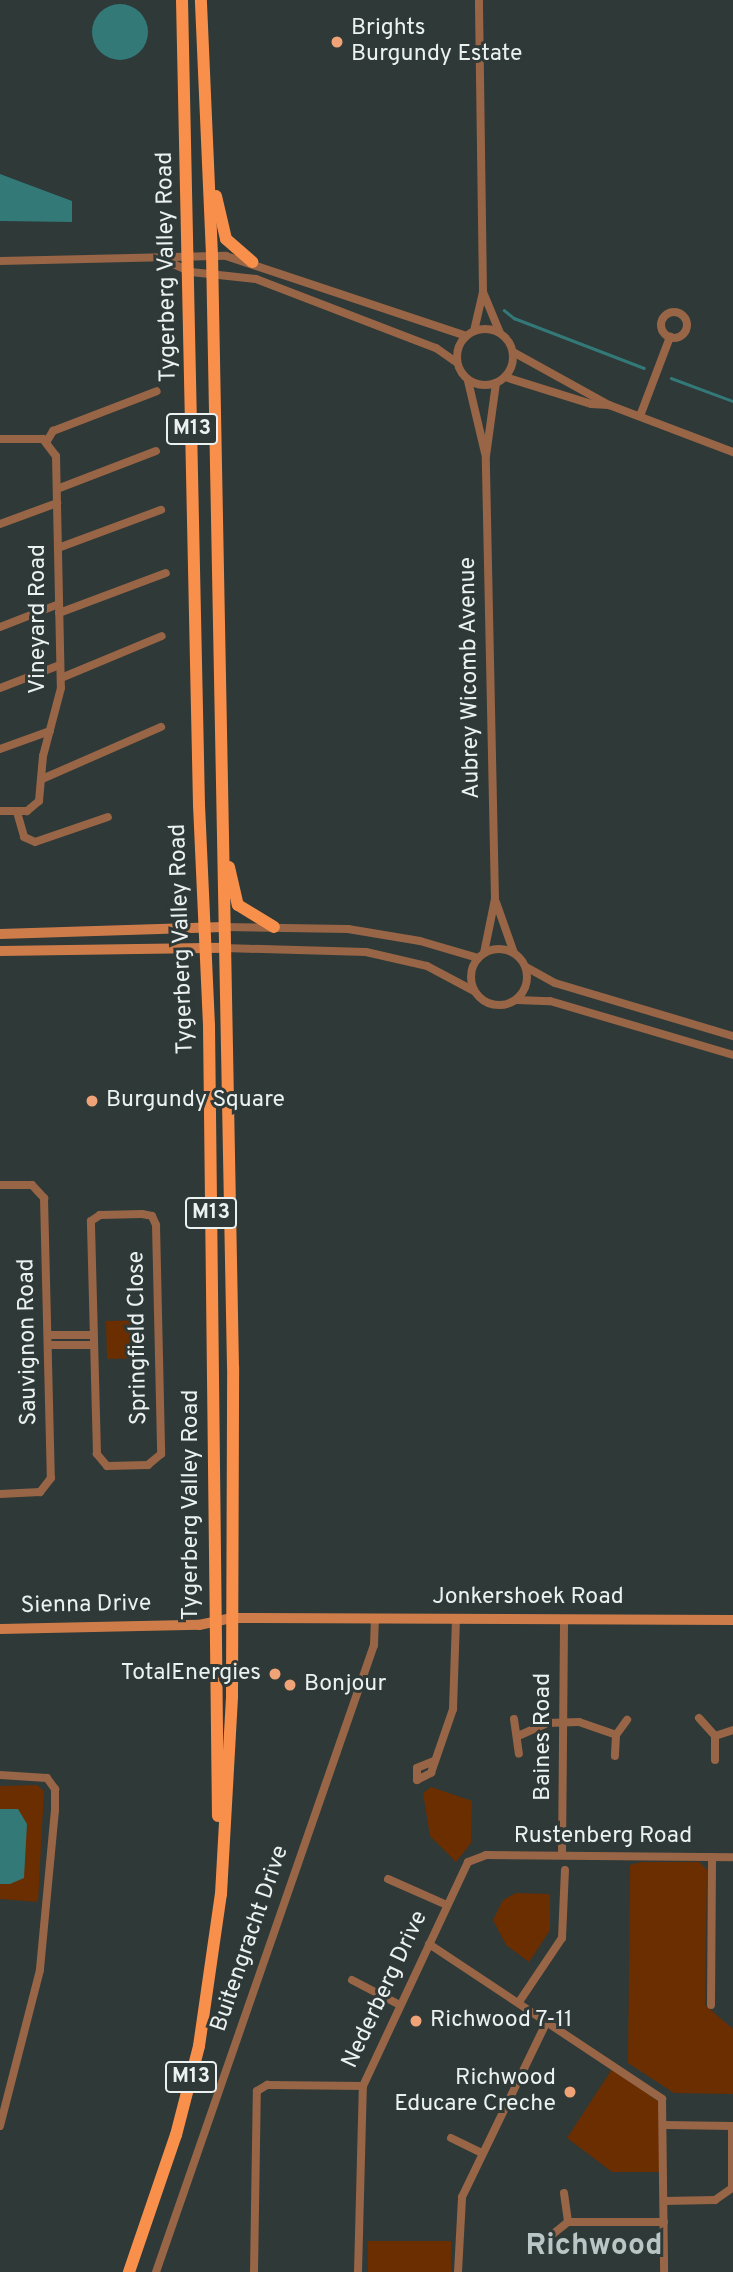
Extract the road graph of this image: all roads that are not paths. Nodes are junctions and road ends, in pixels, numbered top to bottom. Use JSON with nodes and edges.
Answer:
{"nodes":[{"id":1,"x":201,"y":0,"type":"edge"},
{"id":2,"x":472,"y":0,"type":"edge"},
{"id":3,"x":479,"y":0,"type":"edge"},
{"id":4,"x":183,"y":4,"type":"edge"},
{"id":5,"x":476,"y":14,"type":"junction"},
{"id":6,"x":208,"y":180,"type":"junction"},
{"id":7,"x":190,"y":255,"type":"junction"},
{"id":8,"x":212,"y":255,"type":"junction"},
{"id":9,"x":162,"y":259,"type":"junction"},
{"id":10,"x":0,"y":261,"type":"edge"},
{"id":11,"x":252,"y":262,"type":"junction"},
{"id":12,"x":191,"y":272,"type":"junction"},
{"id":13,"x":212,"y":272,"type":"junction"},
{"id":14,"x":483,"y":292,"type":"junction"},
{"id":15,"x":470,"y":333,"type":"junction"},
{"id":16,"x":500,"y":333,"type":"junction"},
{"id":17,"x":670,"y":337,"type":"dead end"},
{"id":18,"x":513,"y":352,"type":"junction"},
{"id":19,"x":456,"y":362,"type":"junction"},
{"id":20,"x":505,"y":377,"type":"junction"},
{"id":21,"x":468,"y":380,"type":"junction"},
{"id":22,"x":496,"y":383,"type":"junction"},
{"id":23,"x":157,"y":391,"type":"dead end"},
{"id":24,"x":609,"y":405,"type":"junction"},
{"id":25,"x":640,"y":416,"type":"junction"},
{"id":26,"x":0,"y":439,"type":"edge"},
{"id":27,"x":47,"y":441,"type":"junction"},
{"id":28,"x":156,"y":451,"type":"dead end"},
{"id":29,"x":733,"y":452,"type":"edge"},
{"id":30,"x":486,"y":456,"type":"junction"},
{"id":31,"x":57,"y":489,"type":"junction"},
{"id":32,"x":57,"y":503,"type":"junction"},
{"id":33,"x":160,"y":510,"type":"dead end"},
{"id":34,"x":0,"y":524,"type":"edge"},
{"id":35,"x":58,"y":548,"type":"junction"},
{"id":36,"x":166,"y":573,"type":"dead end"},
{"id":37,"x":59,"y":609,"type":"junction"},
{"id":38,"x":0,"y":625,"type":"edge"},
{"id":39,"x":162,"y":636,"type":"dead end"},
{"id":40,"x":60,"y":665,"type":"junction"},
{"id":41,"x":61,"y":678,"type":"junction"},
{"id":42,"x":0,"y":688,"type":"edge"},
{"id":43,"x":161,"y":727,"type":"dead end"},
{"id":44,"x":50,"y":731,"type":"junction"},
{"id":45,"x":0,"y":750,"type":"edge"},
{"id":46,"x":42,"y":779,"type":"junction"},
{"id":47,"x":220,"y":805,"type":"junction"},
{"id":48,"x":0,"y":811,"type":"edge"},
{"id":49,"x":17,"y":812,"type":"junction"},
{"id":50,"x":108,"y":817,"type":"dead end"},
{"id":51,"x":495,"y":899,"type":"junction"},
{"id":52,"x":223,"y":927,"type":"junction"},
{"id":53,"x":274,"y":927,"type":"junction"},
{"id":54,"x":206,"y":928,"type":"junction"},
{"id":55,"x":0,"y":934,"type":"edge"},
{"id":56,"x":207,"y":948,"type":"junction"},
{"id":57,"x":224,"y":948,"type":"junction"},
{"id":58,"x":0,"y":951,"type":"edge"},
{"id":59,"x":514,"y":953,"type":"junction"},
{"id":60,"x":481,"y":955,"type":"junction"},
{"id":61,"x":526,"y":967,"type":"junction"},
{"id":62,"x":474,"y":991,"type":"junction"},
{"id":63,"x":516,"y":1000,"type":"junction"},
{"id":64,"x":733,"y":1036,"type":"edge"},
{"id":65,"x":733,"y":1055,"type":"edge"},
{"id":66,"x":0,"y":1185,"type":"edge"},
{"id":67,"x":93,"y":1335,"type":"junction"},
{"id":68,"x":48,"y":1340,"type":"junction"},
{"id":69,"x":93,"y":1345,"type":"junction"},
{"id":70,"x":0,"y":1494,"type":"edge"},
{"id":71,"x":232,"y":1618,"type":"junction"},
{"id":72,"x":375,"y":1618,"type":"junction"},
{"id":73,"x":324,"y":1619,"type":"joint"},
{"id":74,"x":456,"y":1619,"type":"junction"},
{"id":75,"x":564,"y":1619,"type":"junction"},
{"id":76,"x":733,"y":1620,"type":"edge"},
{"id":77,"x":214,"y":1622,"type":"junction"},
{"id":78,"x":0,"y":1629,"type":"edge"},
{"id":79,"x":699,"y":1718,"type":"dead end"},
{"id":80,"x":514,"y":1719,"type":"dead end"},
{"id":81,"x":627,"y":1720,"type":"dead end"},
{"id":82,"x":563,"y":1721,"type":"junction"},
{"id":83,"x":733,"y":1730,"type":"edge"},
{"id":84,"x":616,"y":1735,"type":"junction"},
{"id":85,"x":518,"y":1736,"type":"junction"},
{"id":86,"x":715,"y":1736,"type":"junction"},
{"id":87,"x":519,"y":1754,"type":"dead end"},
{"id":88,"x":615,"y":1756,"type":"dead end"},
{"id":89,"x":715,"y":1760,"type":"dead end"},
{"id":90,"x":434,"y":1761,"type":"dead end"},
{"id":91,"x":0,"y":1775,"type":"edge"},
{"id":92,"x":562,"y":1855,"type":"junction"},
{"id":93,"x":712,"y":1857,"type":"junction"},
{"id":94,"x":733,"y":1857,"type":"edge"},
{"id":95,"x":472,"y":1858,"type":"joint"},
{"id":96,"x":565,"y":1870,"type":"dead end"},
{"id":97,"x":222,"y":1876,"type":"junction"},
{"id":98,"x":388,"y":1878,"type":"dead end"},
{"id":99,"x":447,"y":1905,"type":"junction"},
{"id":100,"x":429,"y":1944,"type":"junction"},
{"id":101,"x":352,"y":1980,"type":"dead end"},
{"id":102,"x":519,"y":2003,"type":"junction"},
{"id":103,"x":400,"y":2005,"type":"junction"},
{"id":104,"x":711,"y":2005,"type":"dead end"},
{"id":105,"x":547,"y":2021,"type":"junction"},
{"id":106,"x":363,"y":2086,"type":"junction"},
{"id":107,"x":664,"y":2125,"type":"junction"},
{"id":108,"x":0,"y":2126,"type":"edge"},
{"id":109,"x":733,"y":2126,"type":"edge"},
{"id":110,"x":452,"y":2138,"type":"dead end"},
{"id":111,"x":482,"y":2153,"type":"junction"},
{"id":112,"x":564,"y":2193,"type":"dead end"},
{"id":113,"x":664,"y":2201,"type":"junction"},
{"id":114,"x":568,"y":2222,"type":"junction"},
{"id":115,"x":664,"y":2222,"type":"junction"},
{"id":116,"x":552,"y":2234,"type":"dead end"},
{"id":117,"x":130,"y":2272,"type":"edge"},
{"id":118,"x":156,"y":2272,"type":"edge"},
{"id":119,"x":254,"y":2272,"type":"edge"},
{"id":120,"x":358,"y":2272,"type":"edge"},
{"id":121,"x":458,"y":2272,"type":"edge"},
{"id":122,"x":664,"y":2272,"type":"edge"}],
"edges":[{"from":1,"to":6,"type":"main road","name":"Tygerberg Valley Road","number":"M13"},
{"from":2,"to":5,"type":"street"},
{"from":3,"to":5,"type":"street"},
{"from":4,"to":7,"type":"main road","name":"Tygerberg Valley Road","number":"M13"},
{"from":5,"to":14,"type":"street"},
{"from":6,"to":8,"type":"main road","name":"Tygerberg Valley Road","number":"M13"},
{"from":6,"to":11,"type":"main road"},
{"from":7,"to":8,"type":"street"},
{"from":7,"to":9,"type":"street"},
{"from":7,"to":12,"type":"main road","name":"Tygerberg Valley Road","number":"M13"},
{"from":8,"to":11,"type":"street"},
{"from":8,"to":13,"type":"main road","name":"Tygerberg Valley Road","number":"M13"},
{"from":9,"to":10,"type":"street"},
{"from":9,"to":12,"type":"street"},
{"from":11,"to":15,"type":"street"},
{"from":12,"to":13,"type":"street"},
{"from":12,"to":54,"type":"main road","name":"Tygerberg Valley Road","number":"M13"},
{"from":13,"to":19,"type":"street"},
{"from":13,"to":47,"type":"main road","name":"Tygerberg Valley Road","number":"M13"},
{"from":14,"to":15,"type":"street"},
{"from":14,"to":16,"type":"street"},
{"from":15,"to":16,"type":"street"},
{"from":15,"to":19,"type":"street"},
{"from":16,"to":18,"type":"street"},
{"from":17,"to":25,"type":"street"},
{"from":18,"to":20,"type":"street"},
{"from":18,"to":24,"type":"street"},
{"from":19,"to":21,"type":"street"},
{"from":20,"to":22,"type":"street"},
{"from":20,"to":24,"type":"street"},
{"from":21,"to":22,"type":"street"},
{"from":21,"to":30,"type":"street","name":"Aubrey Wicomb Avenue"},
{"from":22,"to":30,"type":"street","name":"Aubrey Wicomb Avenue"},
{"from":23,"to":27,"type":"street"},
{"from":24,"to":25,"type":"street"},
{"from":25,"to":29,"type":"street"},
{"from":26,"to":27,"type":"street"},
{"from":27,"to":31,"type":"street","name":"Vineyard Road"},
{"from":28,"to":31,"type":"street"},
{"from":30,"to":51,"type":"street","name":"Aubrey Wicomb Avenue"},
{"from":31,"to":32,"type":"street","name":"Vineyard Road"},
{"from":32,"to":34,"type":"street"},
{"from":32,"to":35,"type":"street","name":"Vineyard Road"},
{"from":33,"to":35,"type":"street"},
{"from":35,"to":37,"type":"street","name":"Vineyard Road"},
{"from":36,"to":37,"type":"street"},
{"from":37,"to":38,"type":"street"},
{"from":37,"to":40,"type":"street","name":"Vineyard Road"},
{"from":39,"to":41,"type":"street"},
{"from":40,"to":41,"type":"street","name":"Vineyard Road"},
{"from":40,"to":42,"type":"street"},
{"from":41,"to":44,"type":"street","name":"Vineyard Road"},
{"from":43,"to":46,"type":"street"},
{"from":44,"to":45,"type":"street"},
{"from":44,"to":46,"type":"street","name":"Vineyard Road"},
{"from":46,"to":49,"type":"street","name":"Vineyard Road"},
{"from":47,"to":52,"type":"main road","name":"Tygerberg Valley Road","number":"M13"},
{"from":47,"to":53,"type":"main road"},
{"from":48,"to":49,"type":"street"},
{"from":49,"to":50,"type":"street"},
{"from":51,"to":59,"type":"street","name":"Aubrey Wicomb Avenue"},
{"from":51,"to":60,"type":"street","name":"Aubrey Wicomb Avenue"},
{"from":52,"to":53,"type":"street"},
{"from":52,"to":54,"type":"street"},
{"from":52,"to":57,"type":"main road","name":"Tygerberg Valley Road","number":"M13"},
{"from":53,"to":60,"type":"street"},
{"from":54,"to":55,"type":"street"},
{"from":54,"to":56,"type":"main road","name":"Tygerberg Valley Road","number":"M13"},
{"from":56,"to":57,"type":"street"},
{"from":56,"to":58,"type":"street"},
{"from":56,"to":77,"type":"main road","name":"Tygerberg Valley Road","number":"M13"},
{"from":57,"to":62,"type":"street"},
{"from":57,"to":71,"type":"main road","name":"Tygerberg Valley Road","number":"M13"},
{"from":59,"to":60,"type":"street"},
{"from":59,"to":61,"type":"street"},
{"from":60,"to":62,"type":"street"},
{"from":61,"to":63,"type":"street"},
{"from":61,"to":64,"type":"street"},
{"from":62,"to":63,"type":"street"},
{"from":63,"to":65,"type":"street"},
{"from":66,"to":68,"type":"street","name":"Sauvignon Road"},
{"from":67,"to":68,"type":"street","name":"Springfield Close"},
{"from":67,"to":69,"type":"street","name":"Springfield Close"},
{"from":67,"to":69,"type":"street","name":"Springfield Close"},
{"from":68,"to":69,"type":"street","name":"Springfield Close"},
{"from":68,"to":70,"type":"street","name":"Sauvignon Road"},
{"from":71,"to":73,"type":"street","name":"Tygerberg Valley Road"},
{"from":71,"to":77,"type":"street","name":"Sienna Drive"},
{"from":71,"to":97,"type":"main road","name":"Tygerberg Valley Road","number":"M13"},
{"from":72,"to":73,"type":"street","name":"Jonkershoek Road"},
{"from":72,"to":74,"type":"street","name":"Jonkershoek Road"},
{"from":72,"to":118,"type":"street","name":"Buitengracht Drive"},
{"from":74,"to":75,"type":"street","name":"Jonkershoek Road"},
{"from":74,"to":90,"type":"street"},
{"from":75,"to":76,"type":"street","name":"Jonkershoek Road"},
{"from":75,"to":82,"type":"street","name":"Baines Road"},
{"from":77,"to":78,"type":"street","name":"Sienna Drive"},
{"from":77,"to":97,"type":"main road","name":"Tygerberg Valley Road","number":"M13"},
{"from":79,"to":86,"type":"street"},
{"from":80,"to":85,"type":"street"},
{"from":81,"to":84,"type":"street"},
{"from":82,"to":84,"type":"street"},
{"from":82,"to":85,"type":"street"},
{"from":82,"to":92,"type":"street","name":"Baines Road"},
{"from":83,"to":86,"type":"street"},
{"from":84,"to":88,"type":"street"},
{"from":85,"to":87,"type":"street"},
{"from":86,"to":89,"type":"street"},
{"from":91,"to":108,"type":"street"},
{"from":92,"to":93,"type":"street","name":"Rustenberg Road"},
{"from":92,"to":95,"type":"street","name":"Rustenberg Road"},
{"from":93,"to":94,"type":"street","name":"Rustenberg Road"},
{"from":93,"to":104,"type":"street"},
{"from":95,"to":99,"type":"street","name":"Nederberg Drive"},
{"from":96,"to":102,"type":"street"},
{"from":97,"to":117,"type":"main road","name":"Tygerberg Valley Road","number":"M13"},
{"from":98,"to":99,"type":"street"},
{"from":99,"to":100,"type":"street","name":"Nederberg Drive"},
{"from":100,"to":102,"type":"street"},
{"from":100,"to":103,"type":"street","name":"Nederberg Drive"},
{"from":101,"to":103,"type":"street"},
{"from":102,"to":105,"type":"street"},
{"from":103,"to":106,"type":"street","name":"Nederberg Drive"},
{"from":105,"to":107,"type":"street"},
{"from":105,"to":111,"type":"street"},
{"from":106,"to":119,"type":"street"},
{"from":106,"to":120,"type":"street","name":"Nederberg Drive"},
{"from":107,"to":109,"type":"street"},
{"from":107,"to":113,"type":"street"},
{"from":109,"to":113,"type":"street"},
{"from":110,"to":111,"type":"street"},
{"from":111,"to":121,"type":"street"},
{"from":112,"to":114,"type":"street"},
{"from":113,"to":115,"type":"street"},
{"from":114,"to":115,"type":"street"},
{"from":114,"to":116,"type":"street"},
{"from":115,"to":122,"type":"street"}]}
